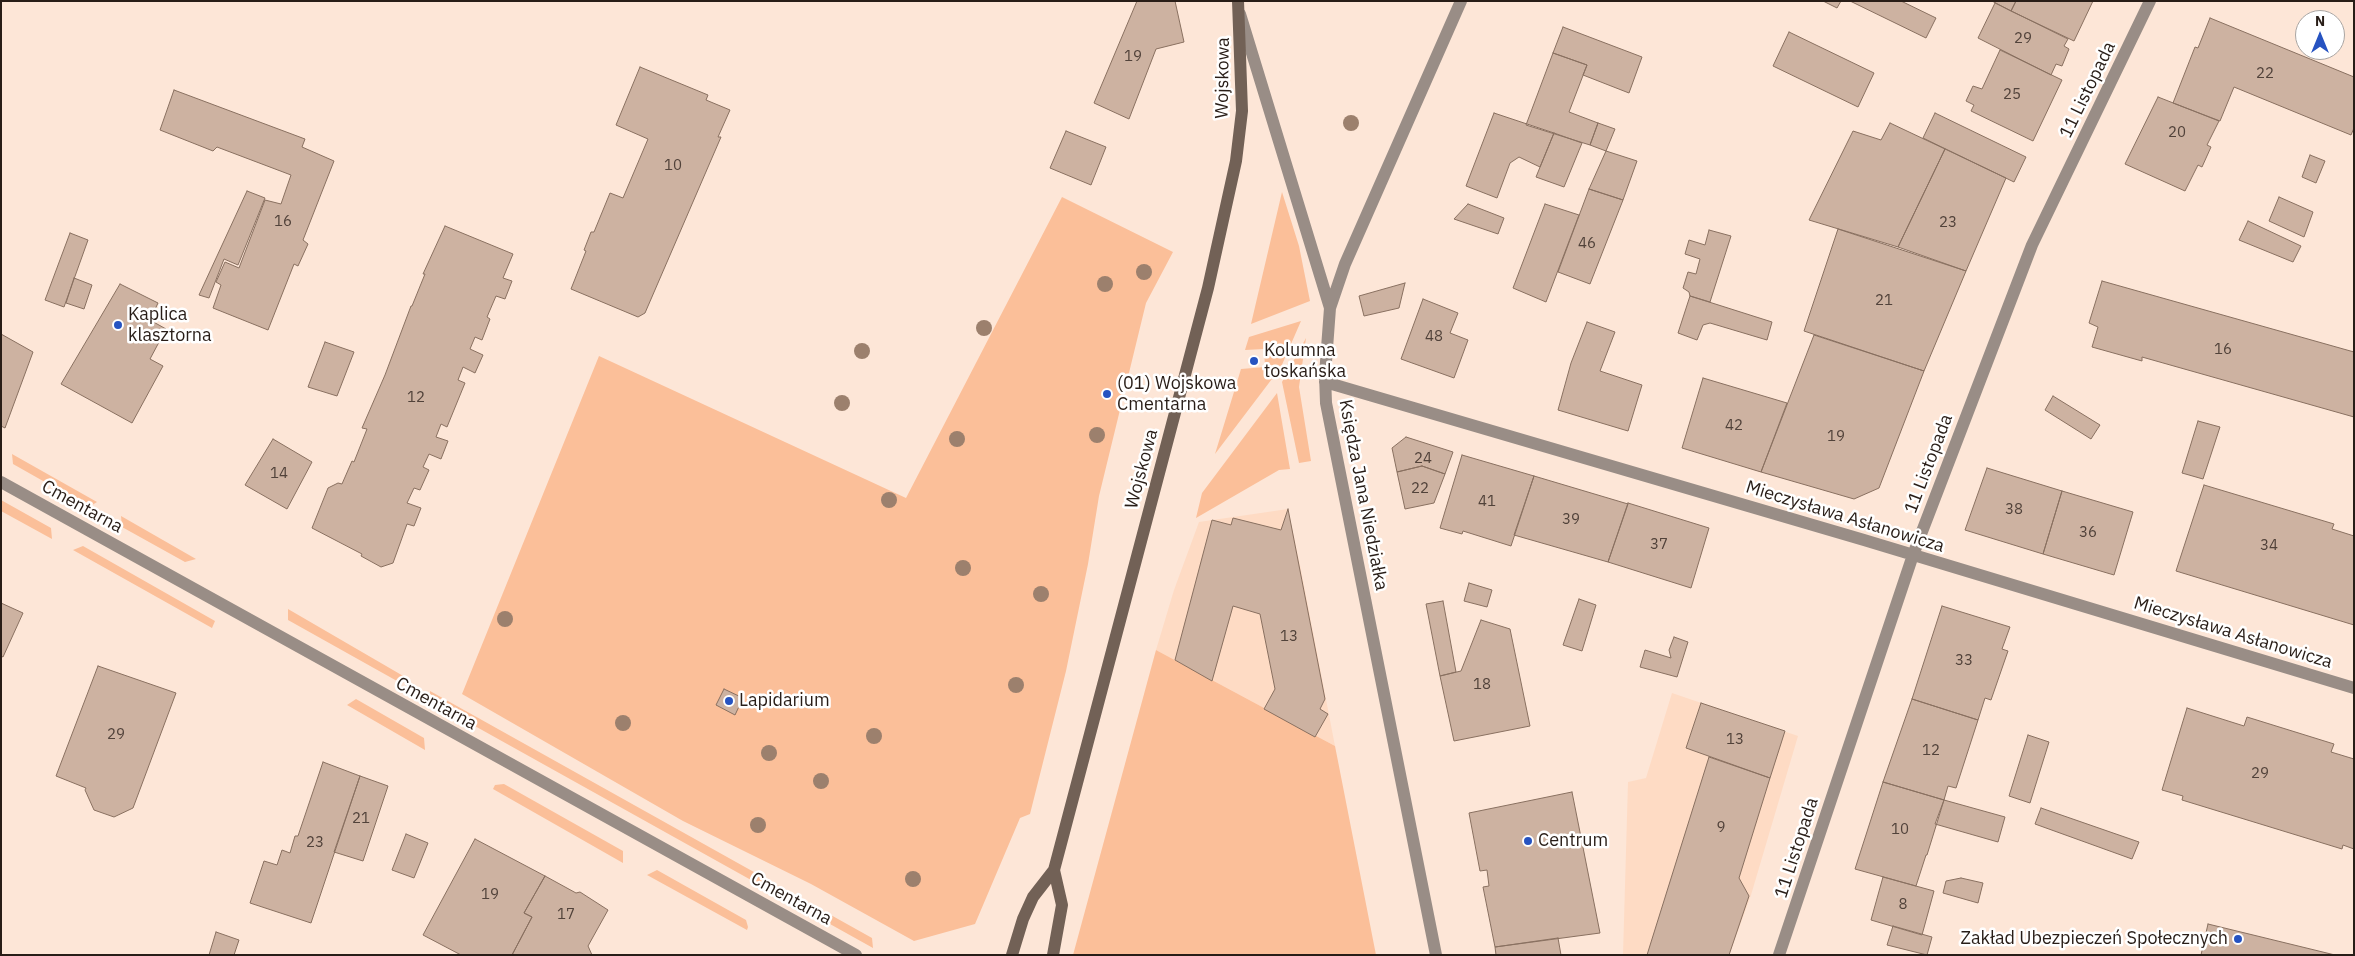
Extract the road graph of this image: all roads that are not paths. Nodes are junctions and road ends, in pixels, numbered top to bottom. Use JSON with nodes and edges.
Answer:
{"nodes":[{"id":1,"x":1461,"y":1,"type":"edge"},
{"id":2,"x":2150,"y":1,"type":"edge"},
{"id":3,"x":1239,"y":8,"type":"edge"},
{"id":4,"x":1330,"y":308,"type":"junction"},
{"id":5,"x":1325,"y":382,"type":"junction"},
{"id":6,"x":1,"y":482,"type":"edge"},
{"id":7,"x":1913,"y":555,"type":"junction"},
{"id":8,"x":2354,"y":688,"type":"edge"},
{"id":9,"x":1054,"y":870,"type":"junction"},
{"id":10,"x":856,"y":955,"type":"edge"},
{"id":11,"x":1012,"y":955,"type":"edge"},
{"id":12,"x":1053,"y":955,"type":"edge"},
{"id":13,"x":1436,"y":955,"type":"edge"},
{"id":14,"x":1780,"y":955,"type":"edge"}],
"edges":[{"from":1,"to":4,"type":"street","name":"Księdza Jana Niedziałka"},
{"from":2,"to":7,"type":"street","name":"11 Listopada"},
{"from":3,"to":4,"type":"street"},
{"from":3,"to":9,"type":"street","name":"Wojskowa"},
{"from":4,"to":5,"type":"street","name":"Księdza Jana Niedziałka"},
{"from":5,"to":7,"type":"street","name":"Mieczysława Asłanowicza"},
{"from":5,"to":13,"type":"street","name":"Księdza Jana Niedziałka"},
{"from":6,"to":10,"type":"street","name":"Cmentarna"},
{"from":7,"to":8,"type":"street","name":"Mieczysława Asłanowicza"},
{"from":7,"to":14,"type":"street","name":"11 Listopada"},
{"from":9,"to":11,"type":"street","name":"Wojskowa"},
{"from":9,"to":12,"type":"street","name":"Wojskowa"}]}
